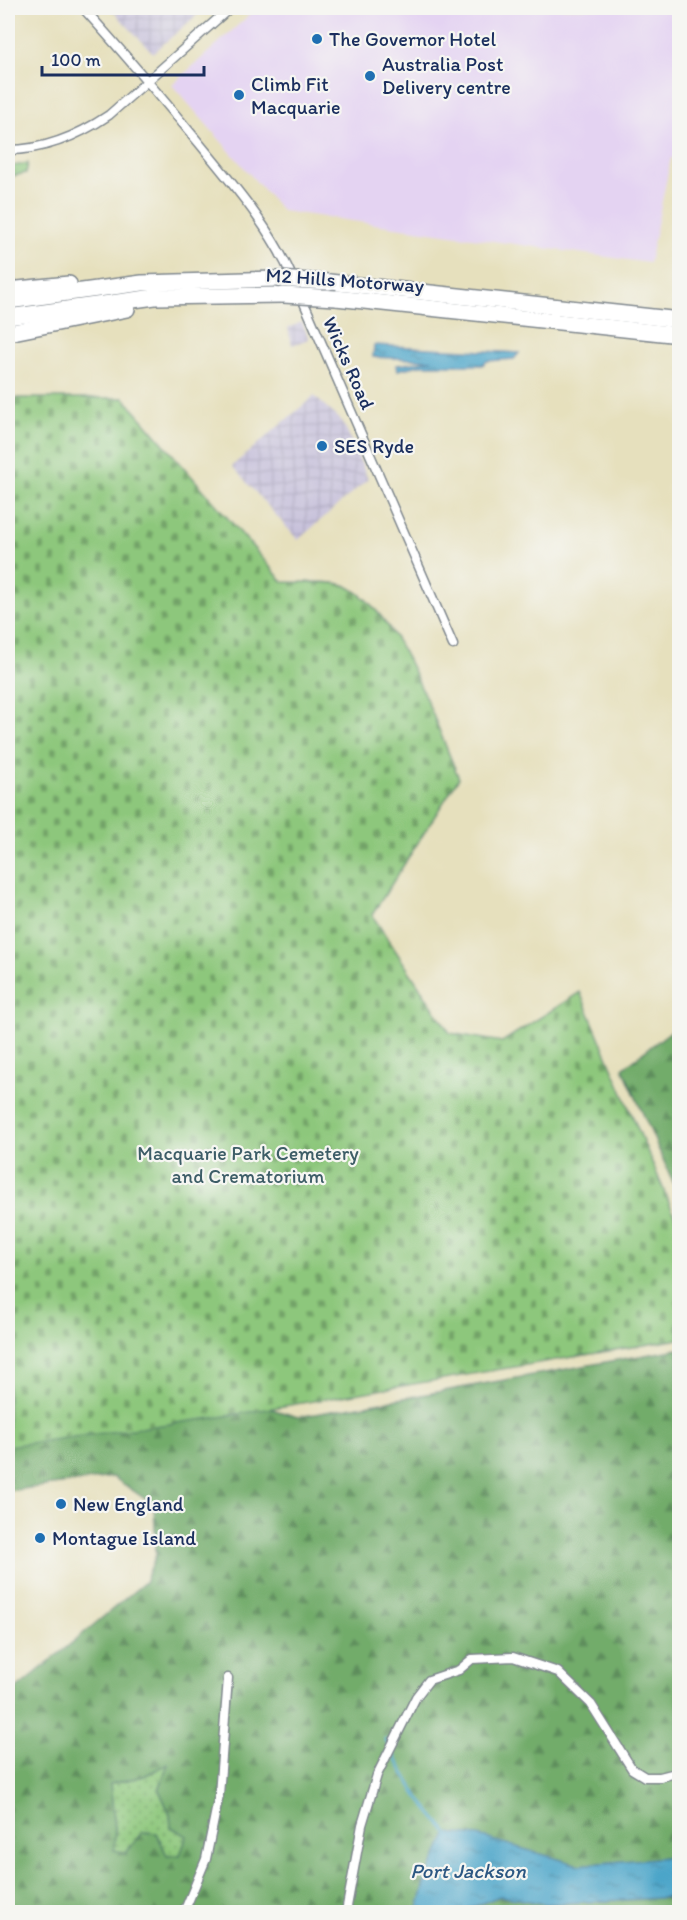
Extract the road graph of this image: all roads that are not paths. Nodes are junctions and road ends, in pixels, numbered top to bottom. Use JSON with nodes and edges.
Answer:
{"nodes":[{"id":1,"x":83,"y":8,"type":"edge"},
{"id":2,"x":230,"y":8,"type":"edge"},
{"id":3,"x":148,"y":80,"type":"junction"},
{"id":4,"x":8,"y":150,"type":"edge"},
{"id":5,"x":120,"y":285,"type":"junction"},
{"id":6,"x":8,"y":290,"type":"edge"},
{"id":7,"x":155,"y":297,"type":"junction"},
{"id":8,"x":8,"y":301,"type":"edge"},
{"id":9,"x":8,"y":316,"type":"edge"},
{"id":10,"x":680,"y":320,"type":"edge"},
{"id":11,"x":8,"y":333,"type":"edge"},
{"id":12,"x":680,"y":335,"type":"edge"},
{"id":13,"x":453,"y":645,"type":"dead end"},
{"id":14,"x":228,"y":1678,"type":"dead end"},
{"id":15,"x":680,"y":1772,"type":"edge"},
{"id":16,"x":184,"y":1912,"type":"edge"},
{"id":17,"x":346,"y":1912,"type":"edge"}],
"edges":[{"from":1,"to":3,"type":"street","name":"Wicks Road"},
{"from":2,"to":3,"type":"street"},
{"from":3,"to":4,"type":"street"},
{"from":3,"to":13,"type":"street","name":"Wicks Road"},
{"from":5,"to":6,"type":"highway"},
{"from":5,"to":8,"type":"highway","name":"M2 Hills Motorway"},
{"from":5,"to":10,"type":"highway","name":"M2 Hills Motorway","bridge":true},
{"from":7,"to":9,"type":"highway","name":"M2 Hills Motorway"},
{"from":7,"to":11,"type":"highway"},
{"from":7,"to":12,"type":"highway","name":"M2 Hills Motorway","bridge":true},
{"from":14,"to":16,"type":"street"},
{"from":15,"to":17,"type":"street"}]}
